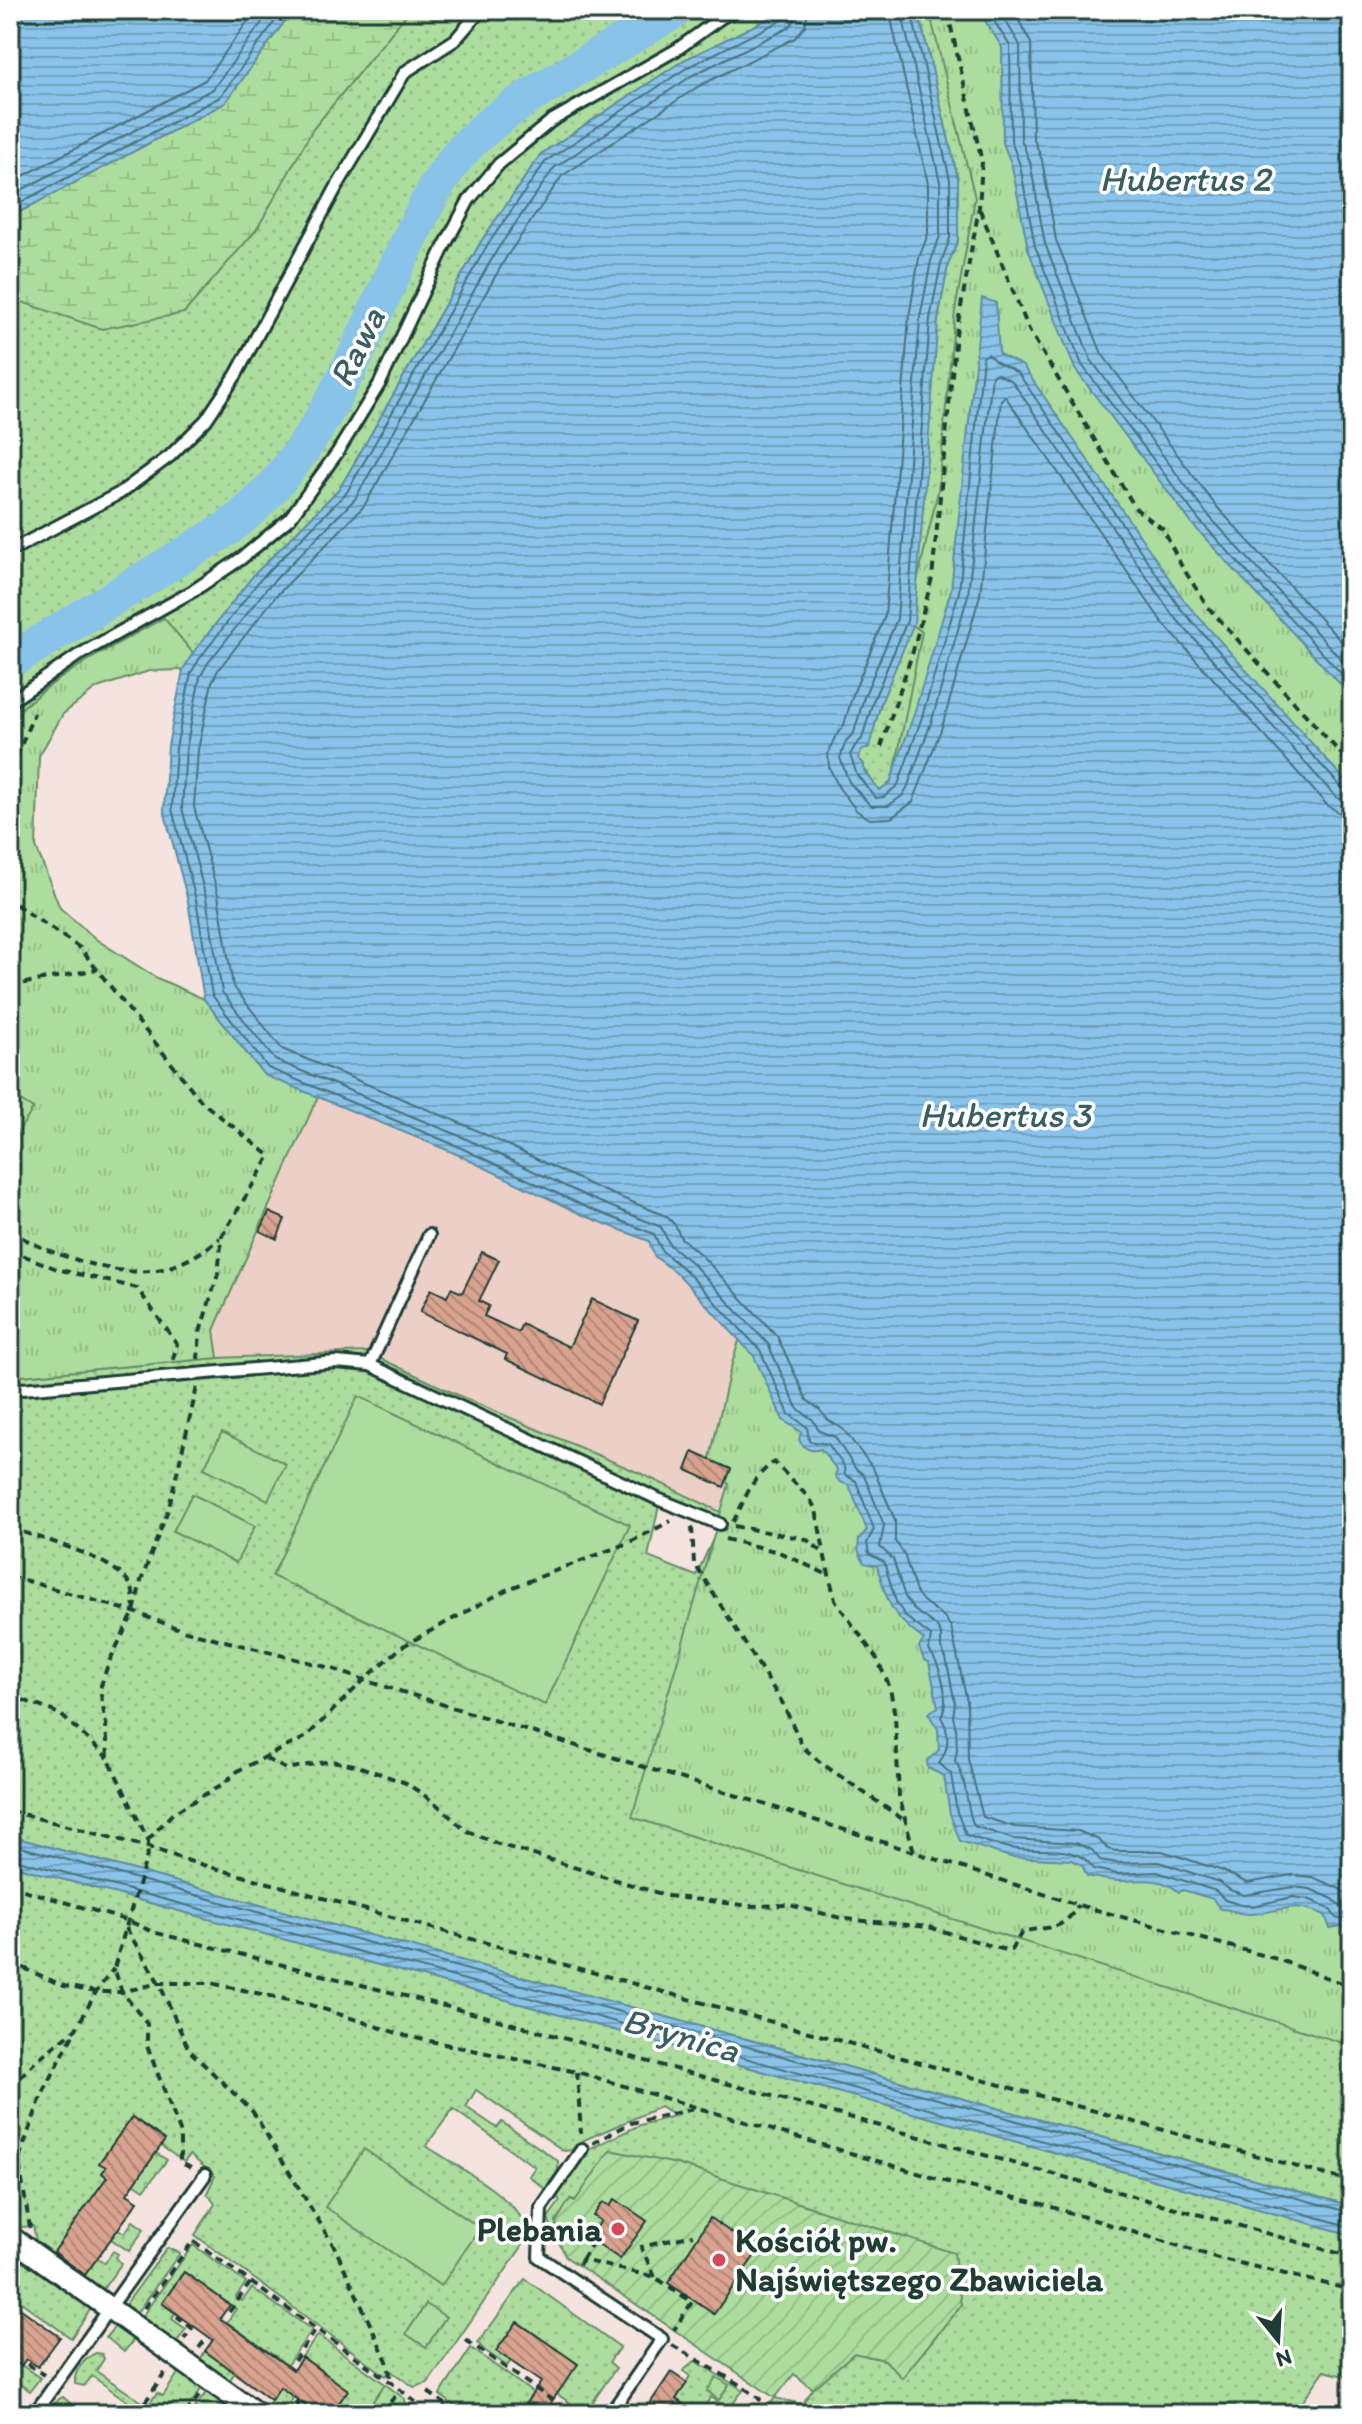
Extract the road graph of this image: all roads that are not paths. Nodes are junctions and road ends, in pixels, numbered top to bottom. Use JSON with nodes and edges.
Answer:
{"nodes":[{"id":1,"x":481,"y":10,"type":"edge"},
{"id":2,"x":737,"y":10,"type":"edge"},
{"id":3,"x":10,"y":551,"type":"edge"},
{"id":4,"x":10,"y":702,"type":"edge"},
{"id":5,"x":429,"y":1235,"type":"dead end"},
{"id":6,"x":370,"y":1365,"type":"junction"},
{"id":7,"x":10,"y":1390,"type":"edge"},
{"id":8,"x":720,"y":1524,"type":"dead end"},
{"id":9,"x":582,"y":2149,"type":"road end"},
{"id":10,"x":205,"y":2175,"type":"road end"},
{"id":11,"x":10,"y":2237,"type":"edge"},
{"id":12,"x":109,"y":2309,"type":"junction"},
{"id":13,"x":30,"y":2410,"type":"edge"},
{"id":14,"x":257,"y":2414,"type":"edge"},
{"id":15,"x":610,"y":2414,"type":"edge"}],
"edges":[{"from":1,"to":3,"type":"lane"},
{"from":2,"to":4,"type":"lane"},
{"from":5,"to":6,"type":"lane"},
{"from":6,"to":7,"type":"lane"},
{"from":6,"to":8,"type":"lane"},
{"from":9,"to":15,"type":"lane"},
{"from":10,"to":12,"type":"lane"},
{"from":11,"to":12,"type":"street"},
{"from":12,"to":13,"type":"lane"},
{"from":12,"to":14,"type":"street"}]}
